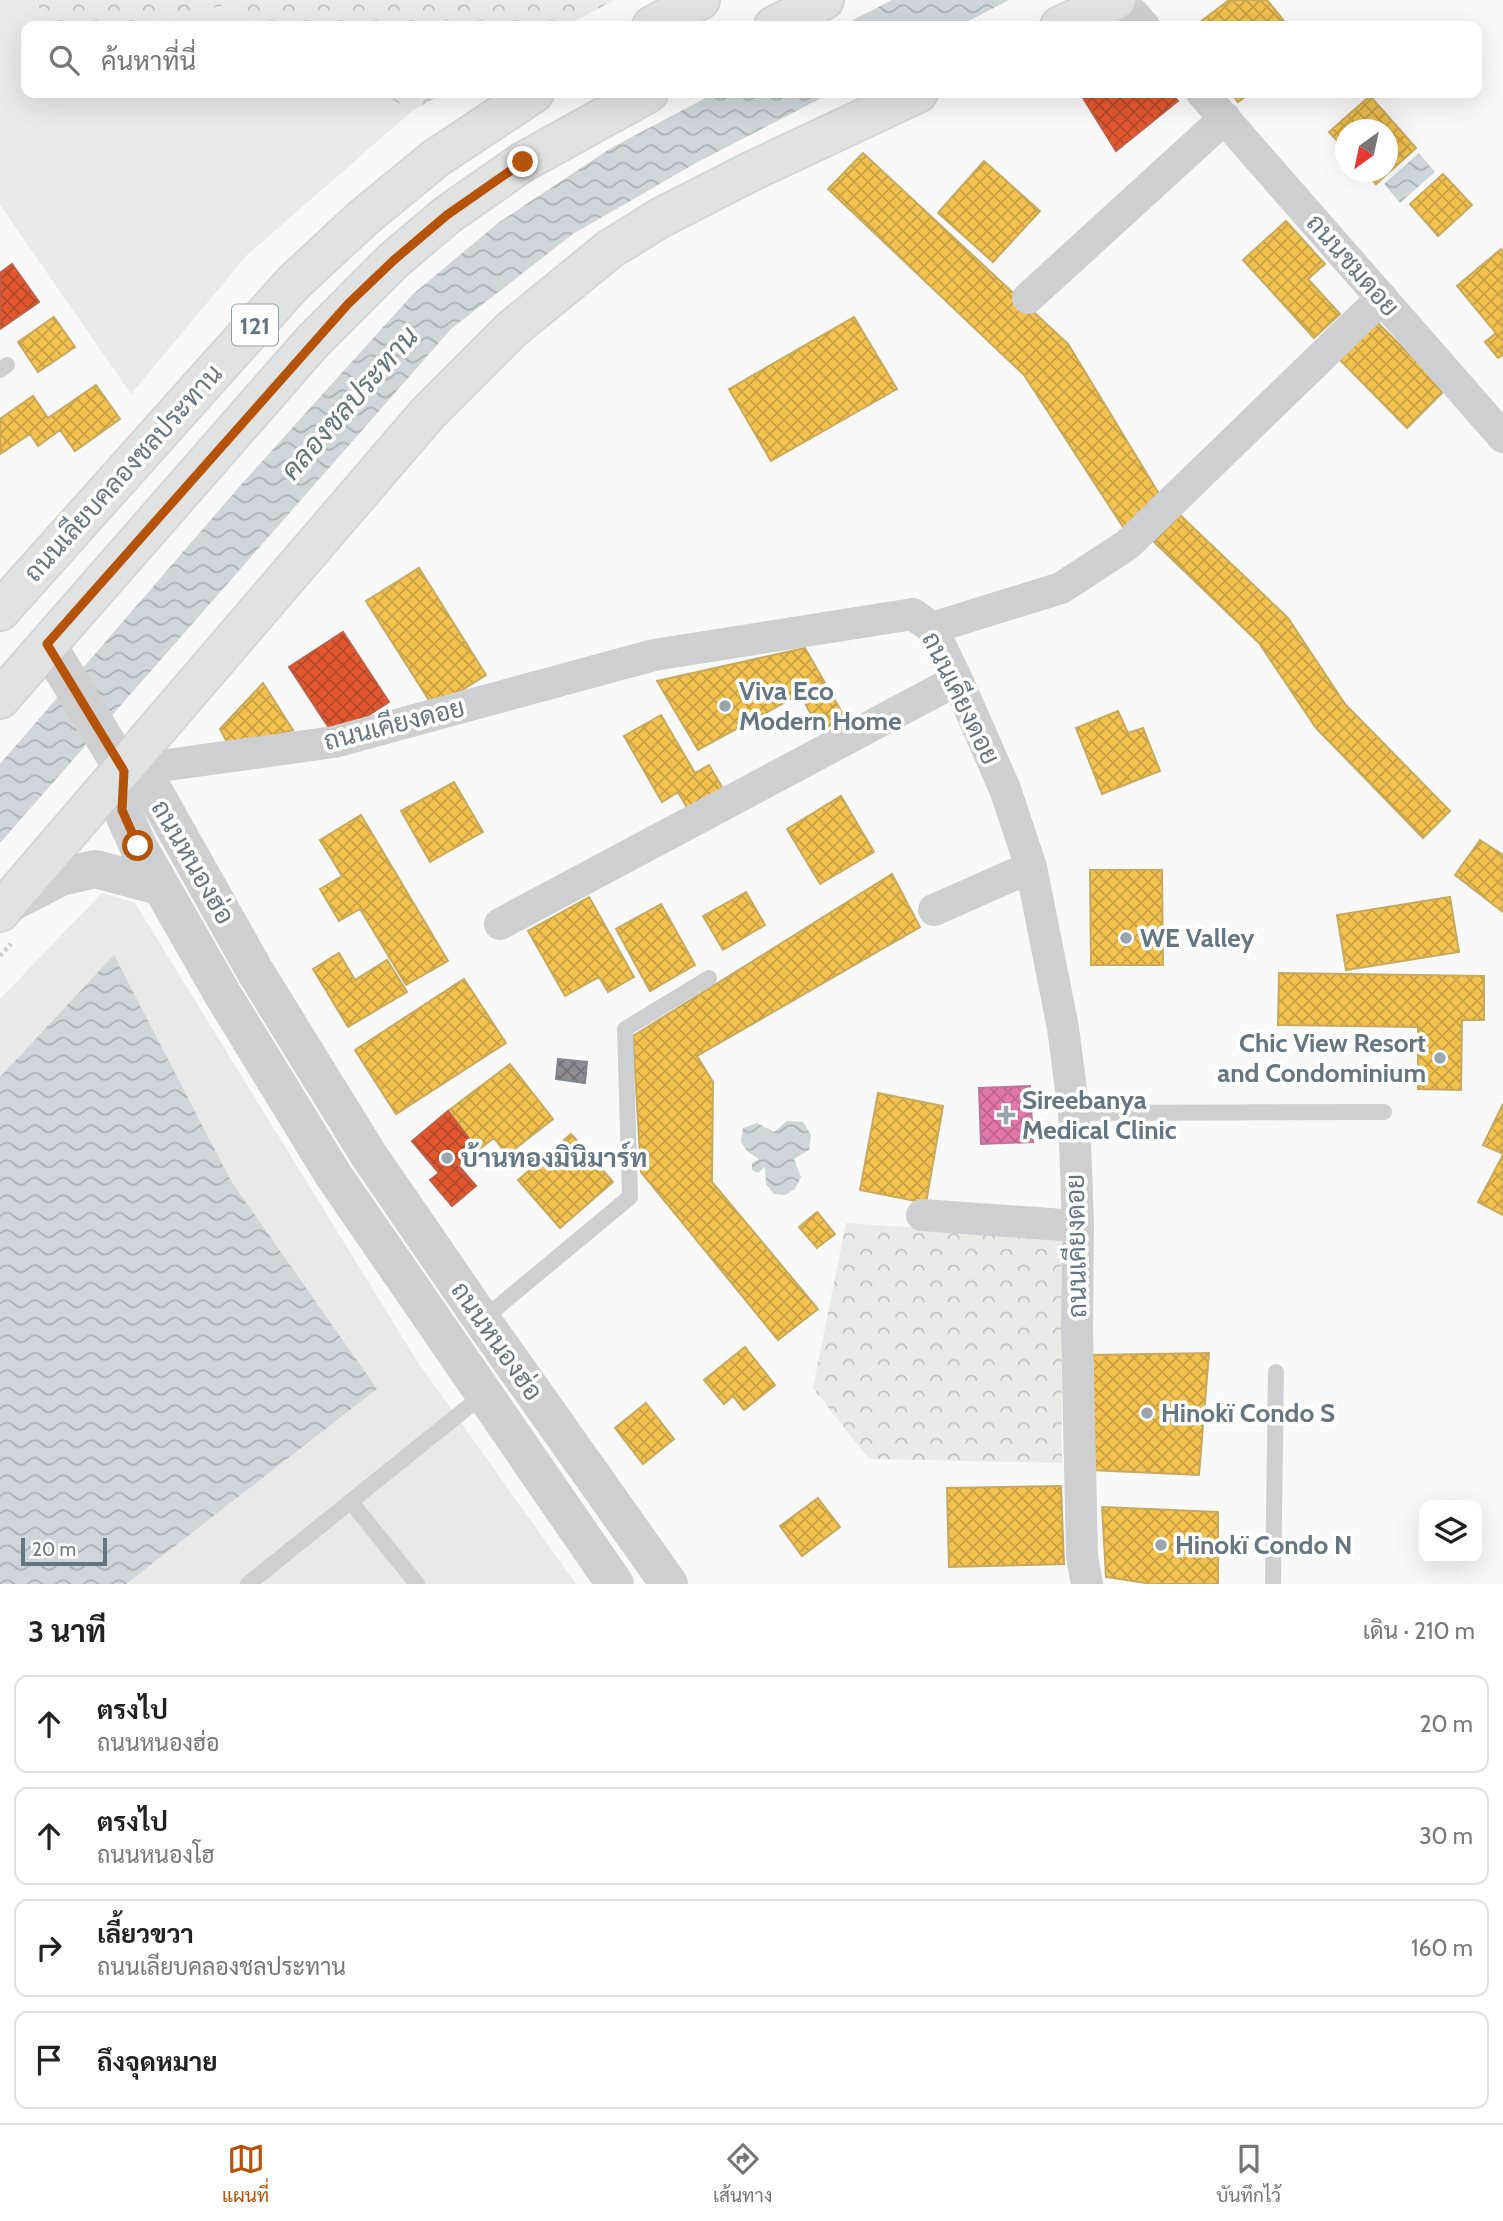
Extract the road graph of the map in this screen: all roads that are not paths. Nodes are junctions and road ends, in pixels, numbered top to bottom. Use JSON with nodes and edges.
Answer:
{"nodes":[{"id":1,"x":700,"y":0,"type":"edge"},
{"id":2,"x":824,"y":0,"type":"edge"},
{"id":3,"x":1119,"y":0,"type":"edge"},
{"id":4,"x":661,"y":21,"type":"edge"},
{"id":5,"x":784,"y":21,"type":"edge"},
{"id":6,"x":1071,"y":21,"type":"edge"},
{"id":7,"x":1139,"y":21,"type":"edge"},
{"id":8,"x":526,"y":98,"type":"edge"},
{"id":9,"x":639,"y":98,"type":"edge"},
{"id":10,"x":907,"y":98,"type":"edge"},
{"id":11,"x":1206,"y":98,"type":"edge"},
{"id":12,"x":1224,"y":118,"type":"junction"},
{"id":13,"x":1028,"y":298,"type":"dead end"},
{"id":14,"x":1382,"y":298,"type":"junction"},
{"id":15,"x":1503,"y":437,"type":"edge"},
{"id":16,"x":4,"y":596,"type":"edge"},
{"id":17,"x":932,"y":628,"type":"junction"},
{"id":18,"x":47,"y":644,"type":"junction"},
{"id":19,"x":957,"y":680,"type":"junction"},
{"id":20,"x":0,"y":699,"type":"edge"},
{"id":21,"x":124,"y":771,"type":"junction"},
{"id":22,"x":1031,"y":867,"type":"junction"},
{"id":23,"x":160,"y":886,"type":"junction"},
{"id":24,"x":3,"y":909,"type":"edge"},
{"id":25,"x":934,"y":910,"type":"dead end"},
{"id":26,"x":500,"y":924,"type":"dead end"},
{"id":27,"x":709,"y":978,"type":"dead end"},
{"id":28,"x":1384,"y":1112,"type":"dead end"},
{"id":29,"x":1074,"y":1113,"type":"junction"},
{"id":30,"x":922,"y":1215,"type":"dead end"},
{"id":31,"x":1077,"y":1226,"type":"junction"},
{"id":32,"x":482,"y":1320,"type":"junction"},
{"id":33,"x":1276,"y":1372,"type":"dead end"},
{"id":34,"x":483,"y":1395,"type":"junction"},
{"id":35,"x":351,"y":1502,"type":"junction"},
{"id":36,"x":248,"y":1584,"type":"edge"},
{"id":37,"x":417,"y":1584,"type":"edge"},
{"id":38,"x":615,"y":1584,"type":"edge"},
{"id":39,"x":669,"y":1584,"type":"edge"},
{"id":40,"x":1087,"y":1584,"type":"edge"},
{"id":41,"x":1273,"y":1584,"type":"edge"}],
"edges":[{"from":1,"to":4,"type":"main road"},
{"from":2,"to":5,"type":"main road"},
{"from":3,"to":6,"type":"main road"},
{"from":3,"to":7,"type":"street"},
{"from":8,"to":16,"type":"main road","name":"ถนนเลียบคลองชลประทาน","number":"121"},
{"from":9,"to":18,"type":"main road","name":"ถนนเลียบคลองชลประทาน","number":"121"},
{"from":10,"to":21,"type":"main road"},
{"from":11,"to":12,"type":"street","name":"ถนนชมดอย"},
{"from":12,"to":13,"type":"street"},
{"from":12,"to":14,"type":"street","name":"ถนนชมดอย"},
{"from":14,"to":15,"type":"street","name":"ถนนชมดอย"},
{"from":14,"to":17,"type":"street"},
{"from":16,"to":18,"type":"main road"},
{"from":17,"to":19,"type":"street","name":"ถนนเคียงดอย"},
{"from":17,"to":21,"type":"street","name":"ถนนเคียงดอย"},
{"from":18,"to":20,"type":"main road","name":"ถนนเลียบคลองชลประทาน","number":"121"},
{"from":18,"to":21,"type":"street"},
{"from":19,"to":22,"type":"street","name":"ถนนเคียงดอย"},
{"from":19,"to":26,"type":"street"},
{"from":21,"to":23,"type":"street","name":"ถนนหนองฮ่อ"},
{"from":21,"to":24,"type":"main road"},
{"from":21,"to":32,"type":"street","name":"ถนนหนองฮ่อ"},
{"from":22,"to":25,"type":"street"},
{"from":22,"to":29,"type":"street","name":"ถนนเคียงดอย"},
{"from":23,"to":24,"type":"street"},
{"from":23,"to":34,"type":"street","name":"ถนนหนองฮ่อ"},
{"from":27,"to":32,"type":"lane"},
{"from":28,"to":29,"type":"lane"},
{"from":29,"to":31,"type":"street","name":"ถนนเคียงดอย"},
{"from":30,"to":31,"type":"street"},
{"from":31,"to":40,"type":"street","name":"ถนนเคียงดอย"},
{"from":32,"to":39,"type":"street","name":"ถนนหนองฮ่อ"},
{"from":33,"to":41,"type":"lane"},
{"from":34,"to":35,"type":"lane"},
{"from":34,"to":38,"type":"street","name":"ถนนหนองฮ่อ"},
{"from":35,"to":36,"type":"lane"},
{"from":35,"to":37,"type":"lane"}]}
